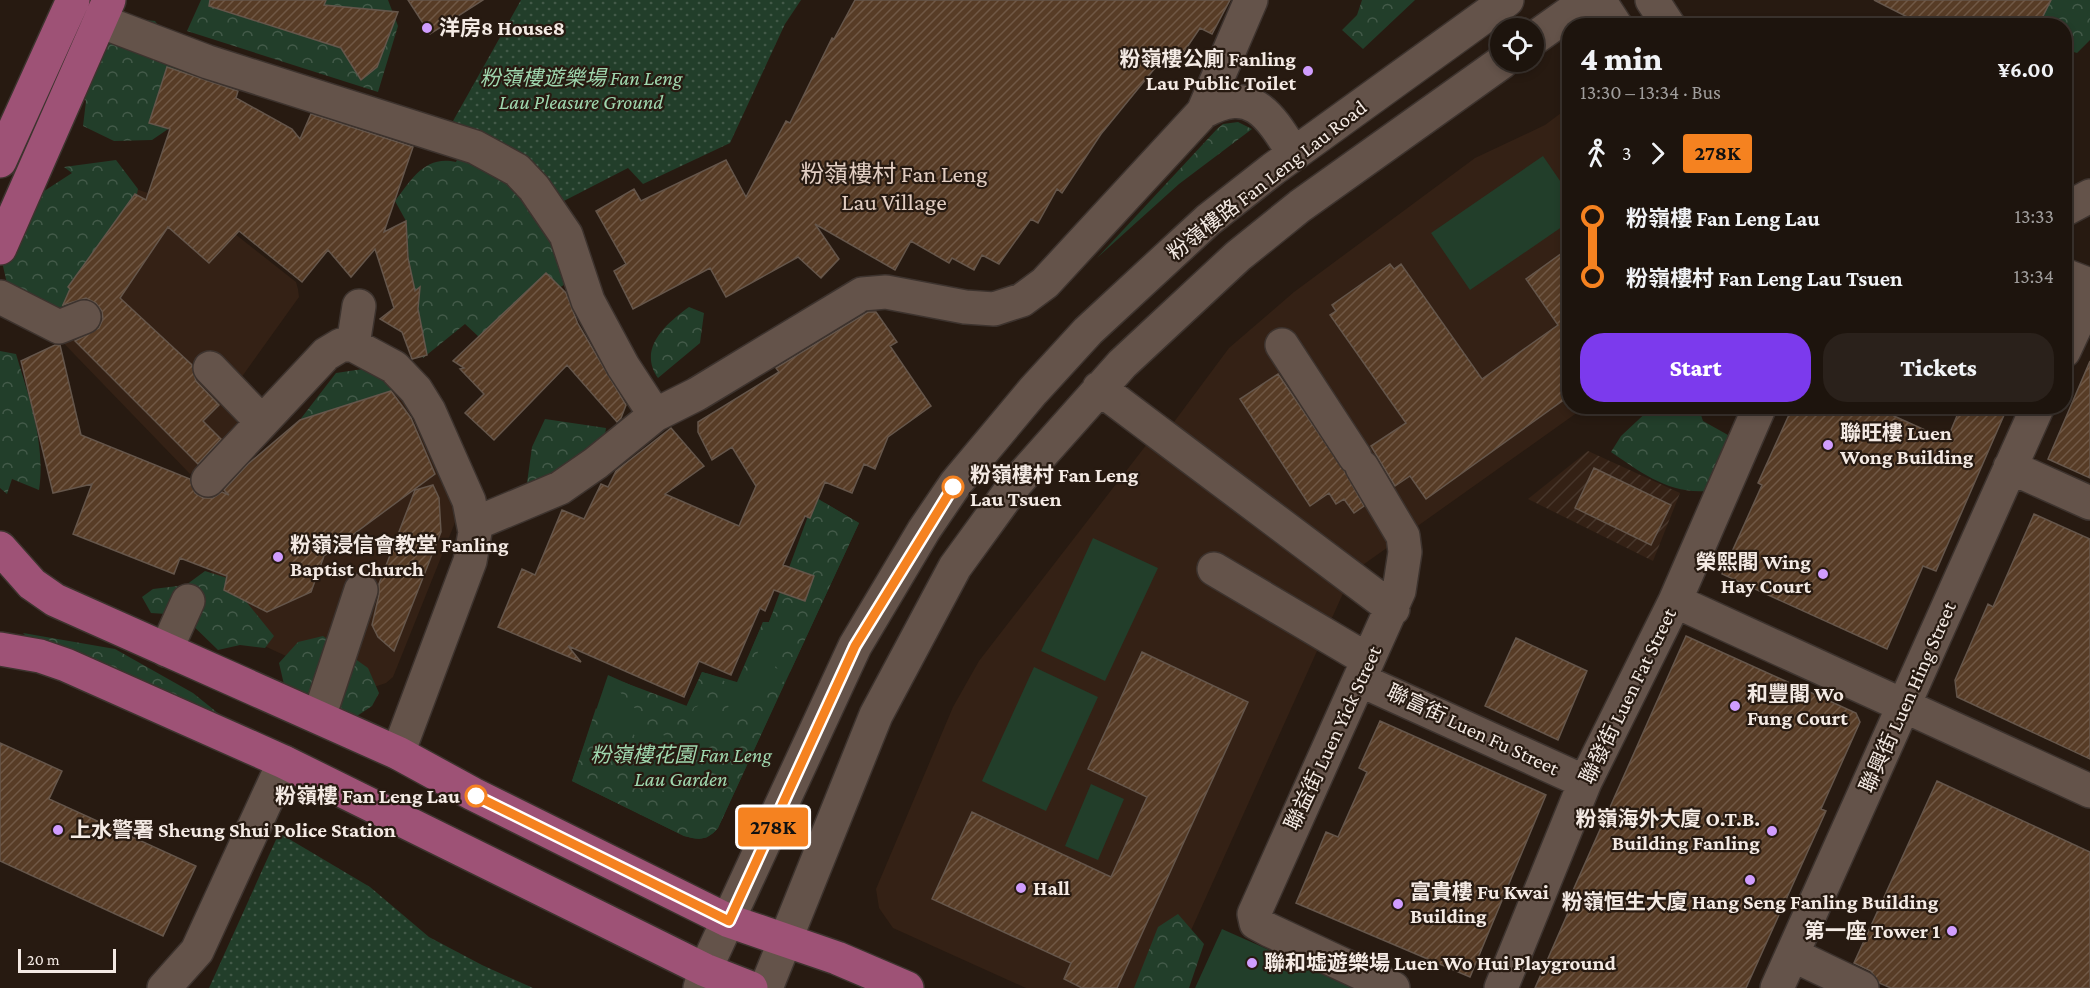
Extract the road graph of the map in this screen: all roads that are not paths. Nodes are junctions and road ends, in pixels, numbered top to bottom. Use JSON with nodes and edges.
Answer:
{"nodes":[{"id":1,"x":73,"y":0,"type":"edge"},
{"id":2,"x":1251,"y":0,"type":"edge"},
{"id":3,"x":1507,"y":0,"type":"edge"},
{"id":4,"x":1588,"y":0,"type":"edge"},
{"id":5,"x":1599,"y":0,"type":"edge"},
{"id":6,"x":1652,"y":0,"type":"edge"},
{"id":7,"x":104,"y":11,"type":"edge"},
{"id":8,"x":1562,"y":18,"type":"edge"},
{"id":9,"x":1563,"y":18,"type":"edge"},
{"id":10,"x":1611,"y":18,"type":"edge"},
{"id":11,"x":1664,"y":18,"type":"edge"},
{"id":12,"x":1544,"y":31,"type":"edge"},
{"id":13,"x":1490,"y":71,"type":"edge"},
{"id":14,"x":1203,"y":112,"type":"junction"},
{"id":15,"x":1294,"y":154,"type":"junction"},
{"id":16,"x":0,"y":160,"type":"edge"},
{"id":17,"x":2090,"y":196,"type":"edge"},
{"id":18,"x":2072,"y":206,"type":"edge"},
{"id":19,"x":0,"y":248,"type":"edge"},
{"id":20,"x":2072,"y":277,"type":"edge"},
{"id":21,"x":2090,"y":285,"type":"edge"},
{"id":22,"x":2090,"y":295,"type":"edge"},
{"id":23,"x":0,"y":297,"type":"edge"},
{"id":24,"x":359,"y":306,"type":"dead end"},
{"id":25,"x":84,"y":316,"type":"dead end"},
{"id":26,"x":2072,"y":334,"type":"edge"},
{"id":27,"x":353,"y":345,"type":"junction"},
{"id":28,"x":1282,"y":345,"type":"dead end"},
{"id":29,"x":210,"y":368,"type":"dead end"},
{"id":30,"x":1099,"y":388,"type":"junction"},
{"id":31,"x":1757,"y":414,"type":"edge"},
{"id":32,"x":2034,"y":414,"type":"edge"},
{"id":33,"x":655,"y":415,"type":"junction"},
{"id":34,"x":262,"y":422,"type":"junction"},
{"id":35,"x":2010,"y":467,"type":"junction"},
{"id":36,"x":208,"y":480,"type":"dead end"},
{"id":37,"x":2090,"y":503,"type":"edge"},
{"id":38,"x":474,"y":524,"type":"junction"},
{"id":39,"x":0,"y":548,"type":"edge"},
{"id":40,"x":1214,"y":569,"type":"dead end"},
{"id":41,"x":361,"y":590,"type":"dead end"},
{"id":42,"x":188,"y":601,"type":"dead end"},
{"id":43,"x":1675,"y":601,"type":"junction"},
{"id":44,"x":1393,"y":609,"type":"junction"},
{"id":45,"x":0,"y":650,"type":"edge"},
{"id":46,"x":166,"y":650,"type":"junction"},
{"id":47,"x":1364,"y":670,"type":"junction"},
{"id":48,"x":1905,"y":706,"type":"junction"},
{"id":49,"x":319,"y":717,"type":"junction"},
{"id":50,"x":398,"y":753,"type":"junction"},
{"id":51,"x":284,"y":762,"type":"junction"},
{"id":52,"x":1585,"y":782,"type":"junction"},
{"id":53,"x":2090,"y":791,"type":"edge"},
{"id":54,"x":729,"y":921,"type":"junction"},
{"id":55,"x":785,"y":940,"type":"junction"},
{"id":56,"x":1792,"y":955,"type":"junction"},
{"id":57,"x":703,"y":979,"type":"edge"},
{"id":58,"x":164,"y":988,"type":"edge"},
{"id":59,"x":751,"y":988,"type":"edge"},
{"id":60,"x":766,"y":988,"type":"edge"},
{"id":61,"x":907,"y":988,"type":"edge"},
{"id":62,"x":1393,"y":988,"type":"edge"},
{"id":63,"x":1501,"y":988,"type":"edge"},
{"id":64,"x":1777,"y":988,"type":"edge"},
{"id":65,"x":1862,"y":988,"type":"edge"}],
"edges":[{"from":1,"to":16,"type":"main road"},
{"from":2,"to":14,"type":"street"},
{"from":3,"to":15,"type":"street","name":"粉嶺樓路 Fan Leng Lau Road"},
{"from":4,"to":9,"type":"street"},
{"from":5,"to":10,"type":"street"},
{"from":6,"to":11,"type":"street"},
{"from":7,"to":19,"type":"main road"},
{"from":7,"to":33,"type":"street"},
{"from":8,"to":12,"type":"street"},
{"from":13,"to":30,"type":"street","name":"粉嶺樓路 Fan Leng Lau Road"},
{"from":14,"to":15,"type":"street"},
{"from":14,"to":33,"type":"street"},
{"from":15,"to":54,"type":"street","name":"粉嶺樓路 Fan Leng Lau Road"},
{"from":17,"to":18,"type":"street"},
{"from":20,"to":21,"type":"street"},
{"from":22,"to":26,"type":"street"},
{"from":23,"to":25,"type":"street"},
{"from":24,"to":27,"type":"street"},
{"from":27,"to":34,"type":"street"},
{"from":27,"to":38,"type":"street"},
{"from":28,"to":44,"type":"street","name":"聯益街 Luen Yick Street"},
{"from":29,"to":34,"type":"street"},
{"from":30,"to":44,"type":"street"},
{"from":30,"to":55,"type":"street","name":"粉嶺樓路 Fan Leng Lau Road"},
{"from":31,"to":43,"type":"street","name":"聯發街 Luen Fat Street"},
{"from":32,"to":35,"type":"street","name":"聯興街 Luen Hing Street"},
{"from":33,"to":38,"type":"street"},
{"from":34,"to":36,"type":"street"},
{"from":35,"to":37,"type":"street"},
{"from":35,"to":48,"type":"street","name":"聯興街 Luen Hing Street"},
{"from":38,"to":50,"type":"street"},
{"from":39,"to":46,"type":"main road"},
{"from":40,"to":47,"type":"street","name":"聯富街 Luen Fu Street"},
{"from":41,"to":49,"type":"street"},
{"from":42,"to":46,"type":"street"},
{"from":43,"to":48,"type":"street"},
{"from":43,"to":52,"type":"street","name":"聯發街 Luen Fat Street"},
{"from":44,"to":47,"type":"street","name":"聯益街 Luen Yick Street"},
{"from":45,"to":51,"type":"main road"},
{"from":46,"to":49,"type":"main road"},
{"from":47,"to":52,"type":"street","name":"聯富街 Luen Fu Street"},
{"from":47,"to":62,"type":"street","name":"聯益街 Luen Yick Street"},
{"from":48,"to":53,"type":"street"},
{"from":48,"to":56,"type":"street","name":"聯興街 Luen Hing Street"},
{"from":49,"to":50,"type":"main road"},
{"from":50,"to":54,"type":"main road"},
{"from":51,"to":57,"type":"main road"},
{"from":51,"to":58,"type":"street"},
{"from":52,"to":63,"type":"street","name":"聯發街 Luen Fat Street"},
{"from":54,"to":55,"type":"main road"},
{"from":54,"to":57,"type":"street","name":"粉嶺樓路 Fan Leng Lau Road"},
{"from":55,"to":60,"type":"street","name":"粉嶺樓路 Fan Leng Lau Road"},
{"from":55,"to":61,"type":"main road"},
{"from":56,"to":64,"type":"street","name":"聯興街 Luen Hing Street"},
{"from":56,"to":65,"type":"street"},
{"from":57,"to":59,"type":"main road"}]}
